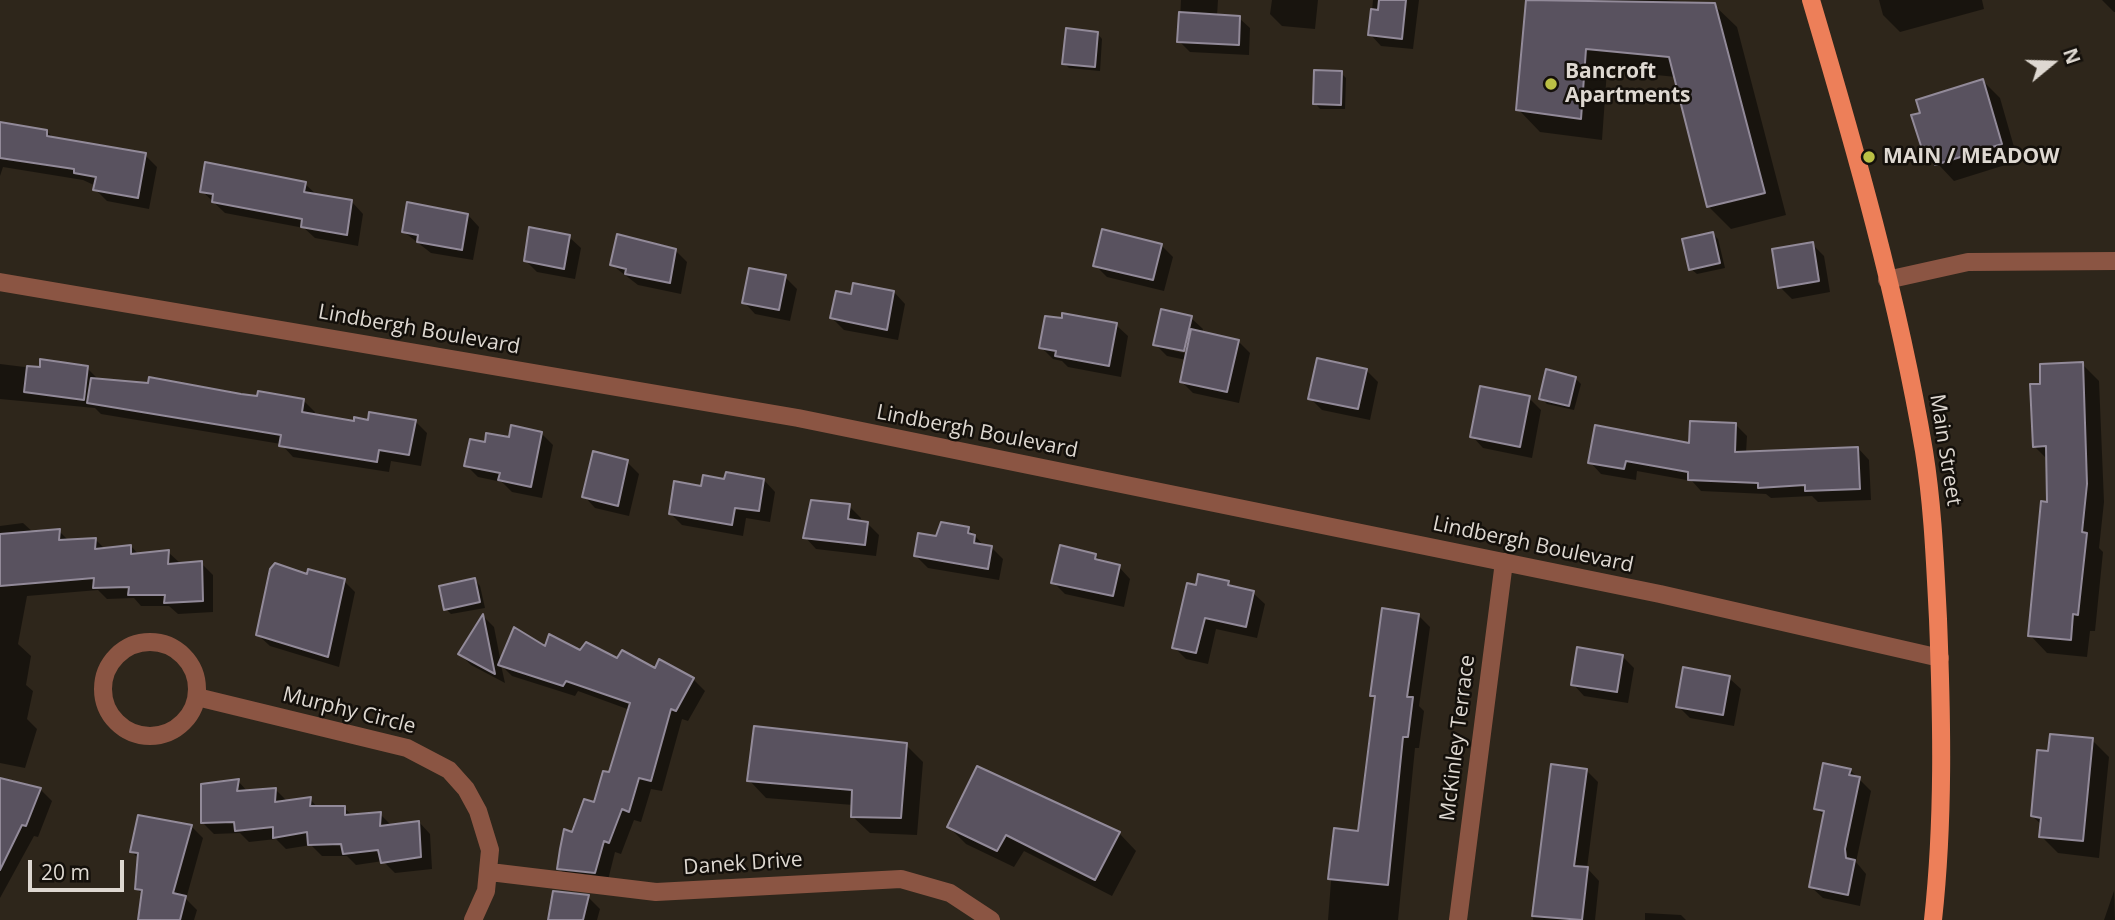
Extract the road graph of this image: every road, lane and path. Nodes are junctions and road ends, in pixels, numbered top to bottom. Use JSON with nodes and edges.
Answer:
{"nodes":[{"id":1,"x":1811,"y":0,"type":"edge"},
{"id":2,"x":2115,"y":261,"type":"edge"},
{"id":3,"x":1887,"y":280,"type":"junction"},
{"id":4,"x":0,"y":282,"type":"edge"},
{"id":5,"x":1504,"y":562,"type":"junction"},
{"id":6,"x":1940,"y":658,"type":"junction"},
{"id":7,"x":197,"y":697,"type":"junction"},
{"id":8,"x":490,"y":872,"type":"junction"},
{"id":9,"x":473,"y":920,"type":"edge"},
{"id":10,"x":991,"y":920,"type":"edge"},
{"id":11,"x":1458,"y":920,"type":"edge"},
{"id":12,"x":1933,"y":920,"type":"edge"}],
"edges":[{"from":1,"to":3,"type":"main road","name":"Main Street"},
{"from":2,"to":3,"type":"street"},
{"from":3,"to":6,"type":"main road","name":"Main Street"},
{"from":4,"to":5,"type":"street","name":"Lindbergh Boulevard"},
{"from":5,"to":6,"type":"street","name":"Lindbergh Boulevard"},
{"from":5,"to":11,"type":"street","name":"McKinley Terrace"},
{"from":6,"to":12,"type":"main road","name":"Main Street"},
{"from":7,"to":7,"type":"street"},
{"from":7,"to":8,"type":"street","name":"Murphy Circle"},
{"from":8,"to":9,"type":"street","name":"Murphy Circle"},
{"from":8,"to":10,"type":"street","name":"Danek Drive"}]}
